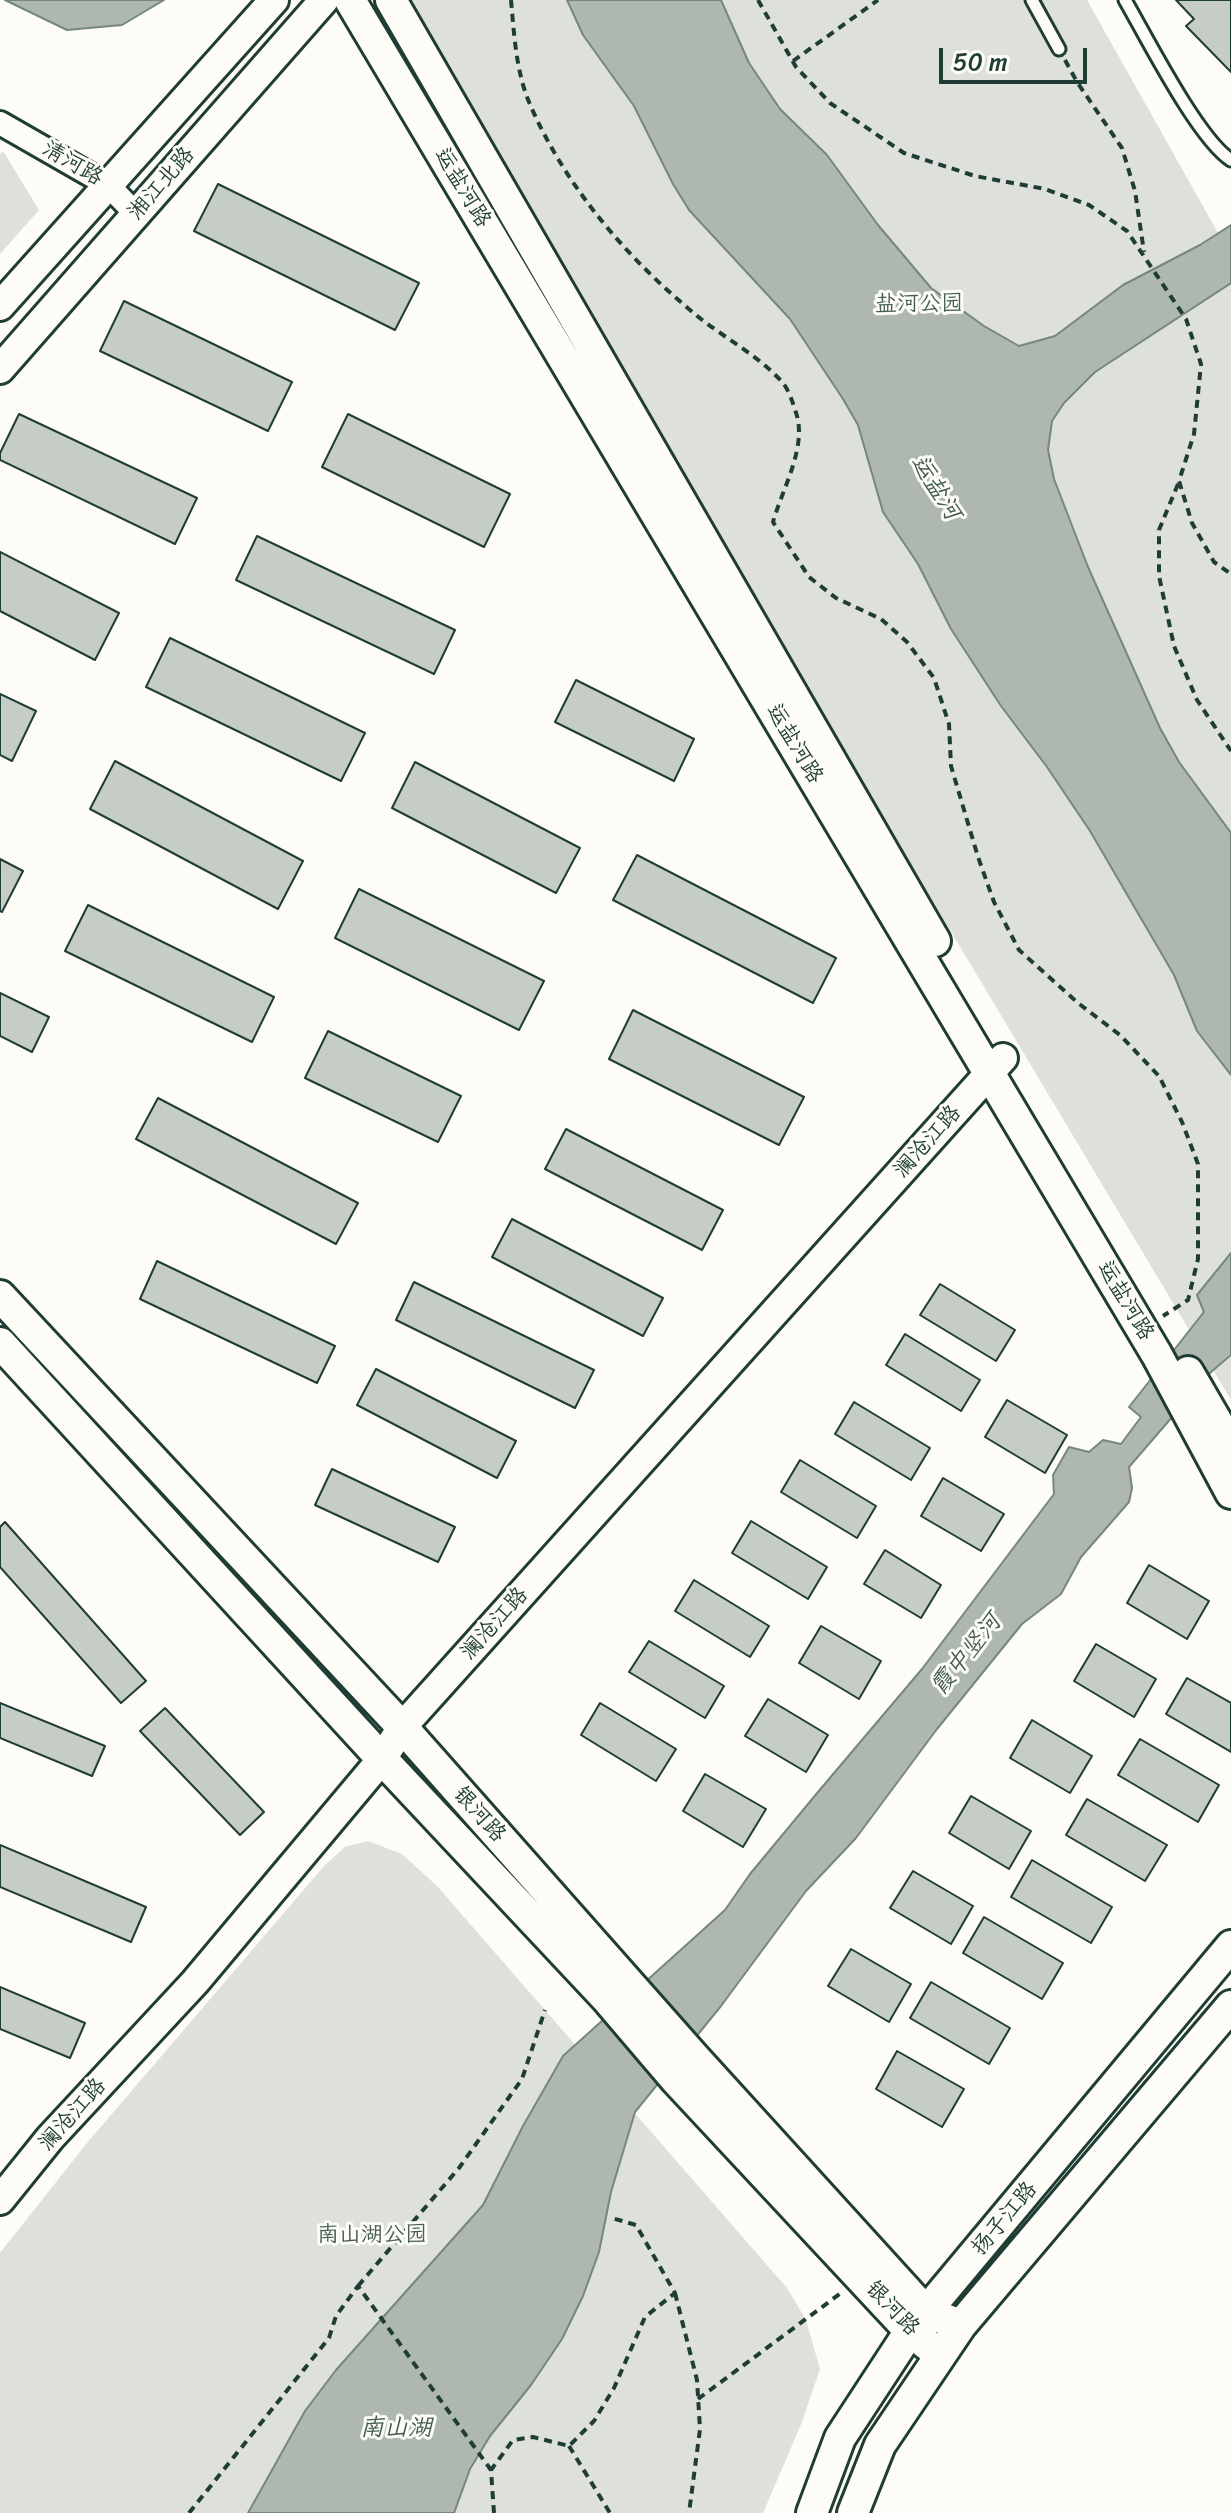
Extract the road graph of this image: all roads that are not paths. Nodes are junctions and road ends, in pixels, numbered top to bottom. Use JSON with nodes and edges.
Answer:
{"nodes":[{"id":1,"x":274,"y":0,"type":"edge"},
{"id":2,"x":324,"y":0,"type":"edge"},
{"id":3,"x":350,"y":0,"type":"edge"},
{"id":4,"x":391,"y":0,"type":"edge"},
{"id":5,"x":1032,"y":0,"type":"edge"},
{"id":6,"x":1125,"y":0,"type":"edge"},
{"id":7,"x":1059,"y":49,"type":"road end"},
{"id":8,"x":0,"y":123,"type":"edge"},
{"id":9,"x":1231,"y":160,"type":"edge"},
{"id":10,"x":108,"y":185,"type":"junction"},
{"id":11,"x":136,"y":214,"type":"junction"},
{"id":12,"x":0,"y":306,"type":"edge"},
{"id":13,"x":0,"y":369,"type":"edge"},
{"id":14,"x":996,"y":1065,"type":"junction"},
{"id":15,"x":0,"y":1296,"type":"edge"},
{"id":16,"x":0,"y":1343,"type":"edge"},
{"id":17,"x":1198,"y":1410,"type":"junction"},
{"id":18,"x":1231,"y":1446,"type":"edge"},
{"id":19,"x":1231,"y":1493,"type":"edge"},
{"id":20,"x":402,"y":1727,"type":"junction"},
{"id":21,"x":382,"y":1759,"type":"junction"},
{"id":22,"x":1231,"y":1946,"type":"edge"},
{"id":23,"x":618,"y":1992,"type":"junction"},
{"id":24,"x":1231,"y":2006,"type":"edge"},
{"id":25,"x":685,"y":2068,"type":"junction"},
{"id":26,"x":0,"y":2200,"type":"edge"},
{"id":27,"x":919,"y":2322,"type":"junction"},
{"id":28,"x":961,"y":2325,"type":"junction"},
{"id":29,"x":940,"y":2355,"type":"junction"},
{"id":30,"x":812,"y":2513,"type":"edge"},
{"id":31,"x":853,"y":2513,"type":"edge"}],
"edges":[{"from":1,"to":10,"type":"street","name":"湘江北路"},
{"from":2,"to":11,"type":"street","name":"湘江北路"},
{"from":3,"to":14,"type":"main road","name":"运盐河路"},
{"from":4,"to":14,"type":"main road","name":"运盐河路"},
{"from":5,"to":7,"type":"lane"},
{"from":6,"to":9,"type":"lane"},
{"from":8,"to":10,"type":"street","name":"清河路"},
{"from":10,"to":11,"type":"street","name":"清河路"},
{"from":10,"to":12,"type":"street","name":"湘江北路"},
{"from":11,"to":13,"type":"street","name":"湘江北路"},
{"from":14,"to":17,"type":"main road","name":"运盐河路"},
{"from":14,"to":20,"type":"street","name":"澜沧江路"},
{"from":15,"to":20,"type":"main road","name":"银河路"},
{"from":16,"to":21,"type":"main road","name":"银河路"},
{"from":17,"to":18,"type":"main road","name":"运盐河路"},
{"from":17,"to":19,"type":"main road","name":"运盐河路"},
{"from":20,"to":21,"type":"street","name":"澜沧江路"},
{"from":20,"to":23,"type":"main road","name":"银河路"},
{"from":21,"to":23,"type":"main road","name":"银河路"},
{"from":21,"to":26,"type":"street","name":"澜沧江路"},
{"from":22,"to":27,"type":"main road","name":"扬子江路"},
{"from":23,"to":25,"type":"main road","name":"银河路"},
{"from":24,"to":28,"type":"main road","name":"扬子江路"},
{"from":25,"to":27,"type":"main road","name":"银河路"},
{"from":25,"to":27,"type":"main road","name":"银河路"},
{"from":27,"to":28,"type":"main road","name":"银河路"},
{"from":27,"to":29,"type":"main road","name":"银河路"},
{"from":27,"to":30,"type":"main road","name":"扬子江路"},
{"from":28,"to":29,"type":"main road","name":"扬子江路"},
{"from":29,"to":31,"type":"main road","name":"扬子江路"}]}
